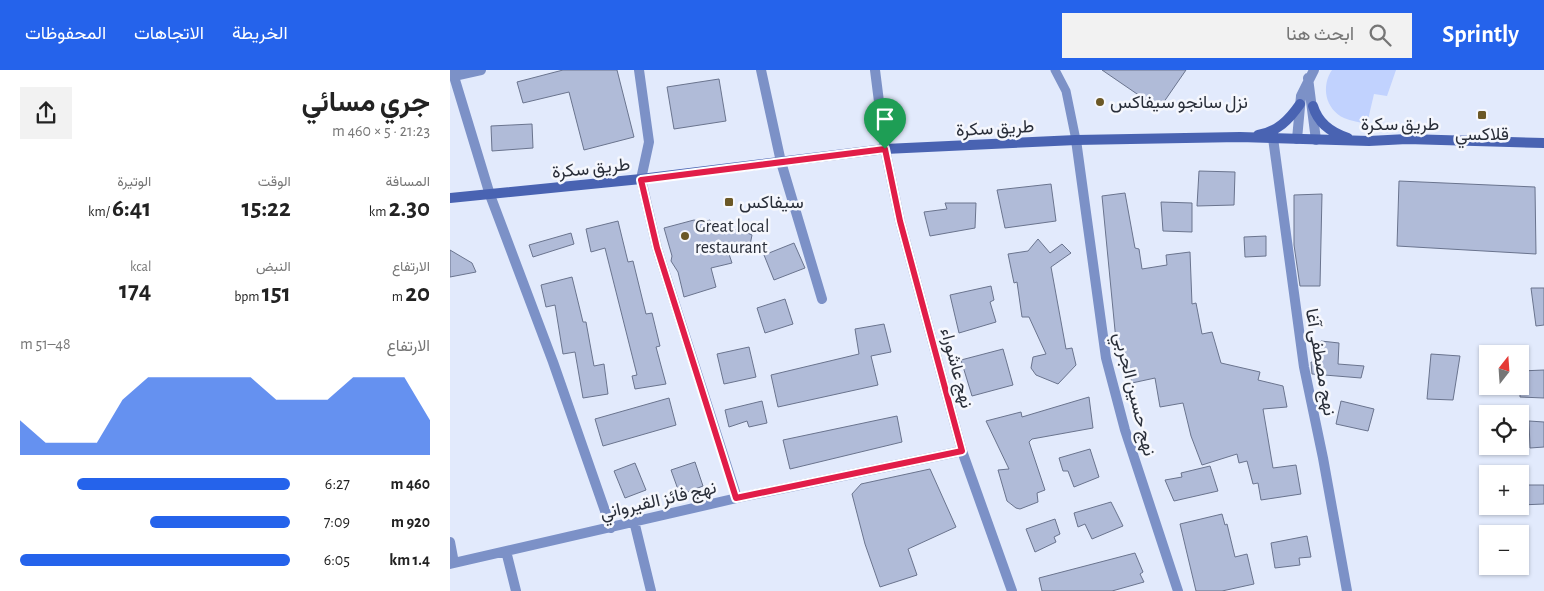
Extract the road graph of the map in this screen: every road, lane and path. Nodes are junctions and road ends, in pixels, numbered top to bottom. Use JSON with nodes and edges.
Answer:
{"nodes":[{"id":1,"x":481,"y":70,"type":"edge"},
{"id":2,"x":639,"y":70,"type":"edge"},
{"id":3,"x":761,"y":70,"type":"edge"},
{"id":4,"x":875,"y":70,"type":"edge"},
{"id":5,"x":1055,"y":70,"type":"edge"},
{"id":6,"x":1308,"y":70,"type":"edge"},
{"id":7,"x":1314,"y":70,"type":"edge"},
{"id":8,"x":453,"y":73,"type":"edge"},
{"id":9,"x":1308,"y":81,"type":"junction"},
{"id":10,"x":1300,"y":104,"type":"junction"},
{"id":11,"x":1313,"y":106,"type":"junction"},
{"id":12,"x":1240,"y":137,"type":"junction"},
{"id":13,"x":1273,"y":138,"type":"junction"},
{"id":14,"x":1297,"y":139,"type":"junction"},
{"id":15,"x":1076,"y":140,"type":"junction"},
{"id":16,"x":1316,"y":140,"type":"junction"},
{"id":17,"x":1369,"y":141,"type":"junction"},
{"id":18,"x":1544,"y":143,"type":"edge"},
{"id":19,"x":885,"y":149,"type":"junction"},
{"id":20,"x":781,"y":162,"type":"junction"},
{"id":21,"x":641,"y":180,"type":"junction"},
{"id":22,"x":490,"y":195,"type":"junction"},
{"id":23,"x":450,"y":198,"type":"edge"},
{"id":24,"x":822,"y":299,"type":"dead end"},
{"id":25,"x":962,"y":451,"type":"junction"},
{"id":26,"x":736,"y":498,"type":"junction"},
{"id":27,"x":634,"y":521,"type":"junction"},
{"id":28,"x":611,"y":528,"type":"junction"},
{"id":29,"x":450,"y":542,"type":"edge"},
{"id":30,"x":506,"y":551,"type":"junction"},
{"id":31,"x":452,"y":563,"type":"edge"},
{"id":32,"x":516,"y":591,"type":"edge"},
{"id":33,"x":652,"y":591,"type":"edge"},
{"id":34,"x":1012,"y":591,"type":"edge"},
{"id":35,"x":1178,"y":591,"type":"edge"},
{"id":36,"x":1347,"y":591,"type":"edge"}],
"edges":[{"from":1,"to":8,"type":"street"},
{"from":2,"to":21,"type":"street"},
{"from":3,"to":20,"type":"street"},
{"from":4,"to":19,"type":"street","name":"نهج عاشوراء"},
{"from":5,"to":15,"type":"lane"},
{"from":6,"to":9,"type":"street"},
{"from":7,"to":9,"type":"street"},
{"from":8,"to":22,"type":"street"},
{"from":9,"to":10,"type":"street"},
{"from":9,"to":11,"type":"street"},
{"from":10,"to":12,"type":"main road"},
{"from":10,"to":14,"type":"street"},
{"from":11,"to":16,"type":"street"},
{"from":11,"to":17,"type":"main road"},
{"from":12,"to":13,"type":"main road","name":"طريق سكرة"},
{"from":12,"to":15,"type":"main road","name":"طريق سكرة"},
{"from":13,"to":14,"type":"main road","name":"طريق سكرة"},
{"from":13,"to":36,"type":"street","name":"نهج مصطفى آغا"},
{"from":14,"to":16,"type":"main road","name":"طريق سكرة"},
{"from":15,"to":19,"type":"main road","name":"طريق سكرة"},
{"from":15,"to":35,"type":"street","name":"نهج حسين الجربي"},
{"from":16,"to":17,"type":"main road","name":"طريق سكرة"},
{"from":17,"to":18,"type":"main road","name":"طريق سكرة"},
{"from":19,"to":20,"type":"main road","name":"طريق سكرة"},
{"from":19,"to":25,"type":"street","name":"نهج عاشوراء"},
{"from":20,"to":21,"type":"main road","name":"طريق سكرة"},
{"from":20,"to":24,"type":"street"},
{"from":21,"to":22,"type":"main road","name":"طريق سكرة"},
{"from":21,"to":26,"type":"street"},
{"from":22,"to":23,"type":"main road","name":"طريق سكرة"},
{"from":22,"to":28,"type":"street"},
{"from":25,"to":26,"type":"street","name":"نهج فائز القيرواني"},
{"from":25,"to":34,"type":"street","name":"نهج عاشوراء"},
{"from":26,"to":27,"type":"street","name":"نهج فائز القيرواني"},
{"from":27,"to":28,"type":"street","name":"نهج فائز القيرواني"},
{"from":27,"to":33,"type":"street"},
{"from":28,"to":30,"type":"street","name":"نهج فائز القيرواني"},
{"from":29,"to":31,"type":"street"},
{"from":30,"to":31,"type":"street","name":"نهج فائز القيرواني"},
{"from":30,"to":32,"type":"street"}]}
